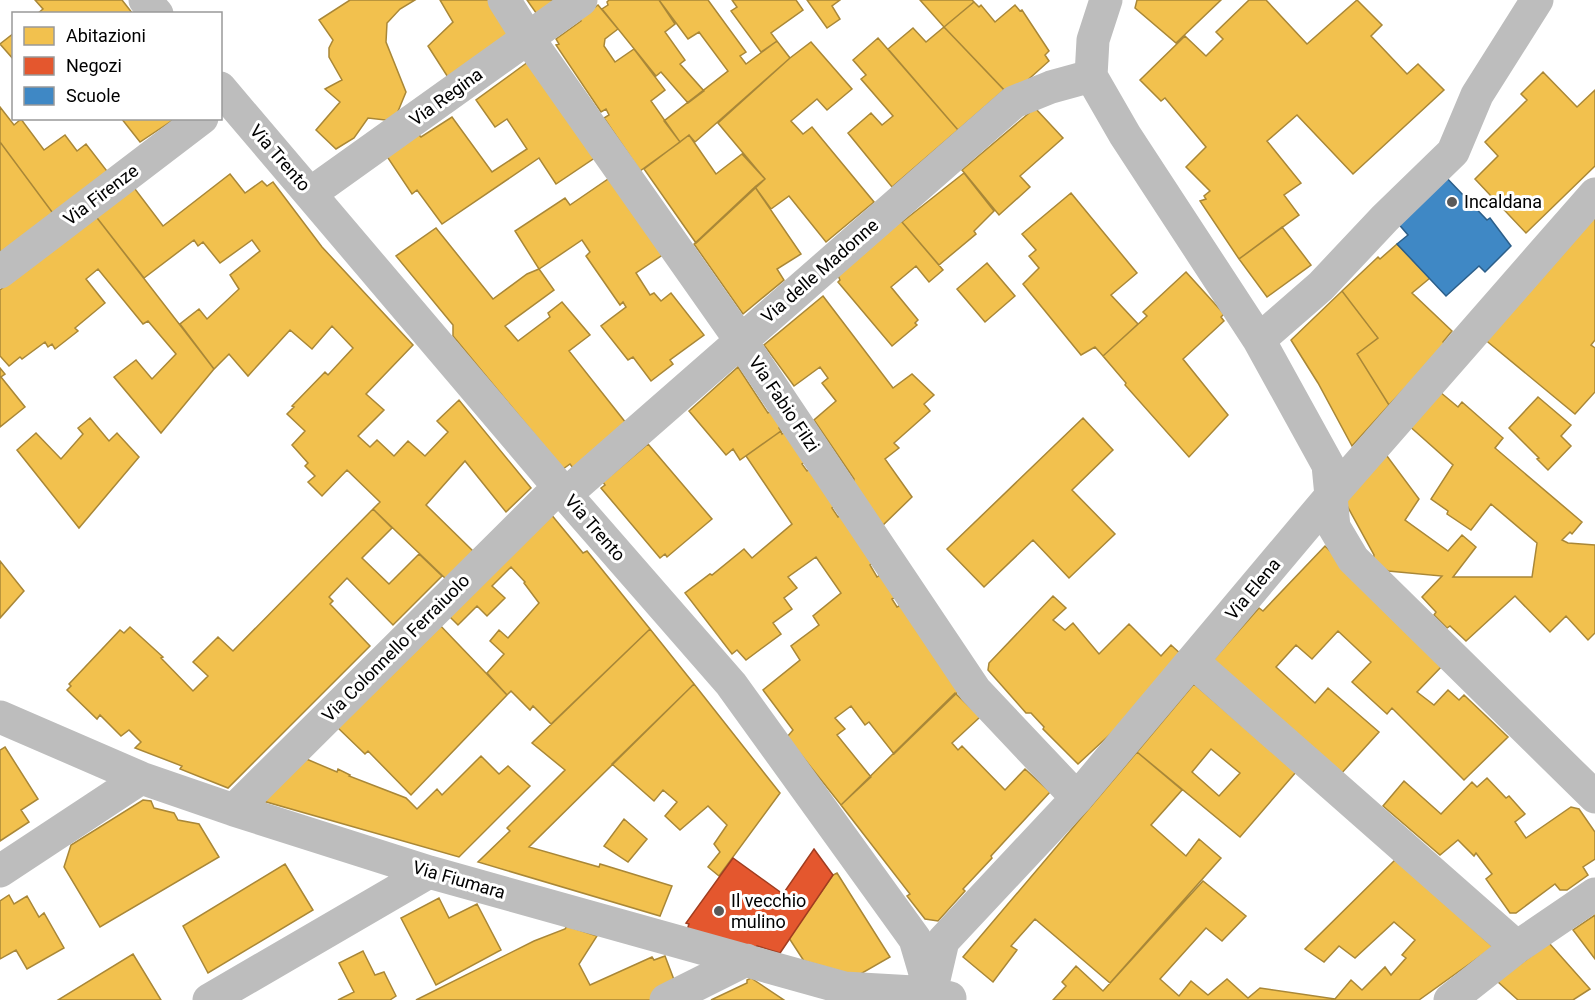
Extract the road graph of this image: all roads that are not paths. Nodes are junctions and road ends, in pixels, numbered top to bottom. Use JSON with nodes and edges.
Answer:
{"nodes":[{"id":1,"x":145,"y":0,"type":"edge"},
{"id":2,"x":504,"y":0,"type":"edge"},
{"id":3,"x":581,"y":0,"type":"edge"},
{"id":4,"x":1106,"y":0,"type":"edge"},
{"id":5,"x":1537,"y":0,"type":"edge"},
{"id":6,"x":155,"y":12,"type":"edge"},
{"id":7,"x":528,"y":38,"type":"junction"},
{"id":8,"x":1091,"y":76,"type":"junction"},
{"id":9,"x":223,"y":97,"type":"edge"},
{"id":10,"x":199,"y":120,"type":"edge"},
{"id":11,"x":311,"y":193,"type":"junction"},
{"id":12,"x":1595,"y":194,"type":"edge"},
{"id":13,"x":0,"y":272,"type":"edge"},
{"id":14,"x":741,"y":340,"type":"junction"},
{"id":15,"x":1259,"y":340,"type":"junction"},
{"id":16,"x":562,"y":490,"type":"junction"},
{"id":17,"x":1330,"y":498,"type":"junction"},
{"id":18,"x":1192,"y":661,"type":"junction"},
{"id":19,"x":0,"y":717,"type":"edge"},
{"id":20,"x":141,"y":778,"type":"junction"},
{"id":21,"x":1595,"y":796,"type":"edge"},
{"id":22,"x":1077,"y":798,"type":"junction"},
{"id":23,"x":234,"y":810,"type":"junction"},
{"id":24,"x":0,"y":871,"type":"edge"},
{"id":25,"x":429,"y":872,"type":"junction"},
{"id":26,"x":1595,"y":894,"type":"edge"},
{"id":27,"x":1517,"y":947,"type":"junction"},
{"id":28,"x":746,"y":960,"type":"junction"},
{"id":29,"x":940,"y":998,"type":"edge"},
{"id":30,"x":209,"y":1000,"type":"edge"},
{"id":31,"x":666,"y":1000,"type":"edge"},
{"id":32,"x":1450,"y":1000,"type":"edge"}],
"edges":[{"from":1,"to":6,"type":"street"},
{"from":2,"to":7,"type":"street","name":"Via Fabio Filzi"},
{"from":3,"to":7,"type":"street","name":"Via Regina"},
{"from":4,"to":8,"type":"street"},
{"from":5,"to":15,"type":"street"},
{"from":7,"to":11,"type":"street","name":"Via Regina"},
{"from":7,"to":14,"type":"street","name":"Via Fabio Filzi"},
{"from":8,"to":14,"type":"street","name":"Via delle Madonne"},
{"from":8,"to":15,"type":"street"},
{"from":9,"to":11,"type":"street","name":"Via Trento"},
{"from":10,"to":13,"type":"street","name":"Via Firenze"},
{"from":11,"to":16,"type":"street","name":"Via Trento"},
{"from":12,"to":17,"type":"street","name":"Via Elena"},
{"from":14,"to":16,"type":"street","name":"Via delle Madonne"},
{"from":14,"to":22,"type":"street","name":"Via Fabio Filzi"},
{"from":15,"to":17,"type":"street"},
{"from":16,"to":23,"type":"street","name":"Via Colonnello Ferraiuolo"},
{"from":16,"to":29,"type":"street","name":"Via Trento"},
{"from":17,"to":18,"type":"street","name":"Via Elena"},
{"from":17,"to":21,"type":"street"},
{"from":18,"to":22,"type":"street","name":"Via Elena"},
{"from":18,"to":27,"type":"street"},
{"from":19,"to":20,"type":"street","name":"Via Fiumara"},
{"from":20,"to":23,"type":"street","name":"Via Fiumara"},
{"from":20,"to":24,"type":"street"},
{"from":22,"to":29,"type":"street","name":"Via Elena"},
{"from":23,"to":25,"type":"street","name":"Via Fiumara"},
{"from":25,"to":28,"type":"street","name":"Via Fiumara"},
{"from":25,"to":30,"type":"street"},
{"from":26,"to":27,"type":"street"},
{"from":27,"to":32,"type":"street"},
{"from":28,"to":29,"type":"street","name":"Via Fiumara"},
{"from":28,"to":31,"type":"street"}]}
